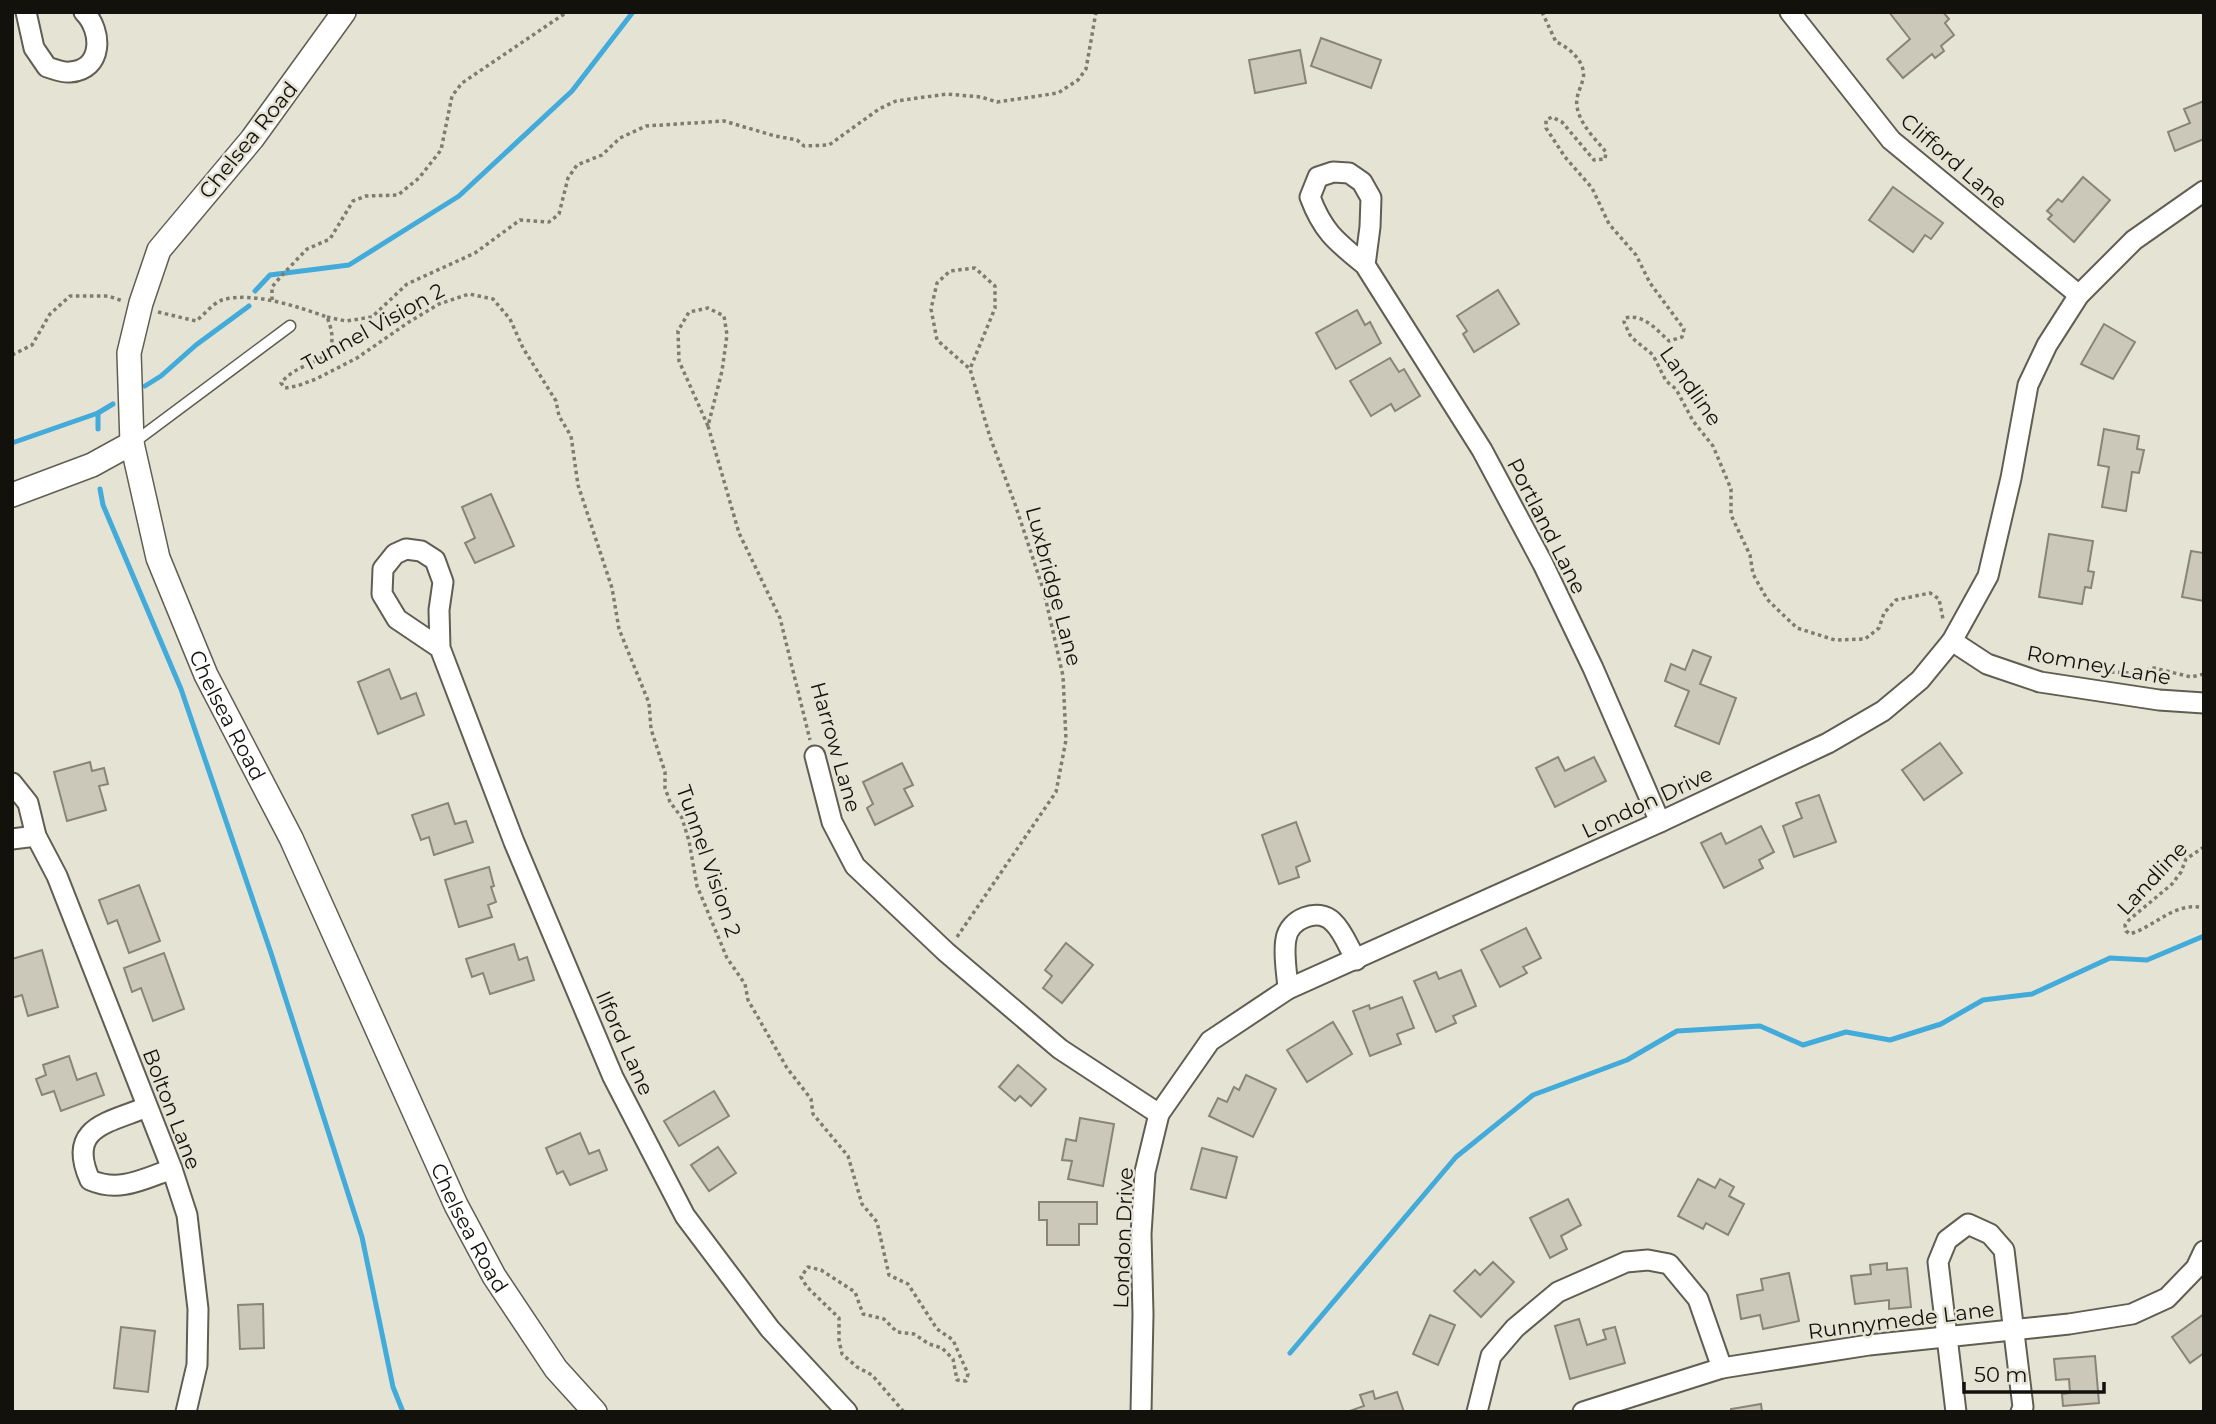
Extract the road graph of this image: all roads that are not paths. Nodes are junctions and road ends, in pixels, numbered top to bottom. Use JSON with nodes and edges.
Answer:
{"nodes":[{"id":1,"x":26,"y":12,"type":"edge"},
{"id":2,"x":84,"y":12,"type":"edge"},
{"id":3,"x":344,"y":12,"type":"edge"},
{"id":4,"x":1790,"y":12,"type":"edge"},
{"id":5,"x":2204,"y":191,"type":"edge"},
{"id":6,"x":1365,"y":265,"type":"junction"},
{"id":7,"x":2079,"y":295,"type":"junction"},
{"id":8,"x":290,"y":326,"type":"dead end"},
{"id":9,"x":132,"y":443,"type":"junction"},
{"id":10,"x":12,"y":495,"type":"edge"},
{"id":11,"x":1951,"y":633,"type":"junction"},
{"id":12,"x":440,"y":648,"type":"junction"},
{"id":13,"x":2204,"y":703,"type":"edge"},
{"id":14,"x":815,"y":756,"type":"road end"},
{"id":15,"x":12,"y":783,"type":"edge"},
{"id":16,"x":1660,"y":822,"type":"junction"},
{"id":17,"x":36,"y":836,"type":"junction"},
{"id":18,"x":12,"y":839,"type":"edge"},
{"id":19,"x":1356,"y":960,"type":"junction"},
{"id":20,"x":1288,"y":989,"type":"junction"},
{"id":21,"x":147,"y":1107,"type":"junction"},
{"id":22,"x":1159,"y":1114,"type":"junction"},
{"id":23,"x":172,"y":1169,"type":"junction"},
{"id":24,"x":2201,"y":1263,"type":"edge"},
{"id":25,"x":2012,"y":1329,"type":"junction"},
{"id":26,"x":1945,"y":1337,"type":"junction"},
{"id":27,"x":1722,"y":1368,"type":"junction"},
{"id":28,"x":186,"y":1412,"type":"edge"},
{"id":29,"x":595,"y":1412,"type":"edge"},
{"id":30,"x":847,"y":1412,"type":"edge"},
{"id":31,"x":1141,"y":1412,"type":"edge"},
{"id":32,"x":1477,"y":1412,"type":"edge"},
{"id":33,"x":1583,"y":1412,"type":"edge"},
{"id":34,"x":1956,"y":1412,"type":"edge"},
{"id":35,"x":2021,"y":1412,"type":"edge"}],
"edges":[{"from":1,"to":2,"type":"street"},
{"from":3,"to":9,"type":"street","name":"Chelsea Road"},
{"from":4,"to":7,"type":"street","name":"Clifford Lane"},
{"from":5,"to":7,"type":"street","name":"London Drive"},
{"from":6,"to":6,"type":"street","name":"Portland Lane"},
{"from":6,"to":16,"type":"street","name":"Portland Lane"},
{"from":7,"to":11,"type":"street","name":"London Drive"},
{"from":8,"to":9,"type":"lane"},
{"from":9,"to":10,"type":"street"},
{"from":9,"to":29,"type":"street","name":"Chelsea Road"},
{"from":11,"to":13,"type":"street","name":"Romney Lane"},
{"from":11,"to":16,"type":"street","name":"London Drive"},
{"from":12,"to":12,"type":"street","name":"Ilford Lane"},
{"from":12,"to":30,"type":"street","name":"Ilford Lane"},
{"from":14,"to":22,"type":"street","name":"Harrow Lane"},
{"from":15,"to":17,"type":"street","name":"Bolton Lane"},
{"from":16,"to":19,"type":"street","name":"London Drive"},
{"from":17,"to":18,"type":"street"},
{"from":17,"to":21,"type":"street","name":"Bolton Lane"},
{"from":19,"to":20,"type":"street","name":"London Drive"},
{"from":19,"to":20,"type":"street"},
{"from":20,"to":22,"type":"street","name":"London Drive"},
{"from":21,"to":23,"type":"street","name":"Bolton Lane"},
{"from":21,"to":23,"type":"street"},
{"from":22,"to":31,"type":"street","name":"London Drive"},
{"from":23,"to":28,"type":"street","name":"Bolton Lane"},
{"from":24,"to":25,"type":"street","name":"Runnymede Lane"},
{"from":25,"to":26,"type":"street","name":"Runnymede Lane"},
{"from":25,"to":26,"type":"street"},
{"from":25,"to":35,"type":"street"},
{"from":26,"to":27,"type":"street","name":"Runnymede Lane"},
{"from":26,"to":34,"type":"street"},
{"from":27,"to":32,"type":"street"},
{"from":27,"to":33,"type":"street","name":"Runnymede Lane"}]}
